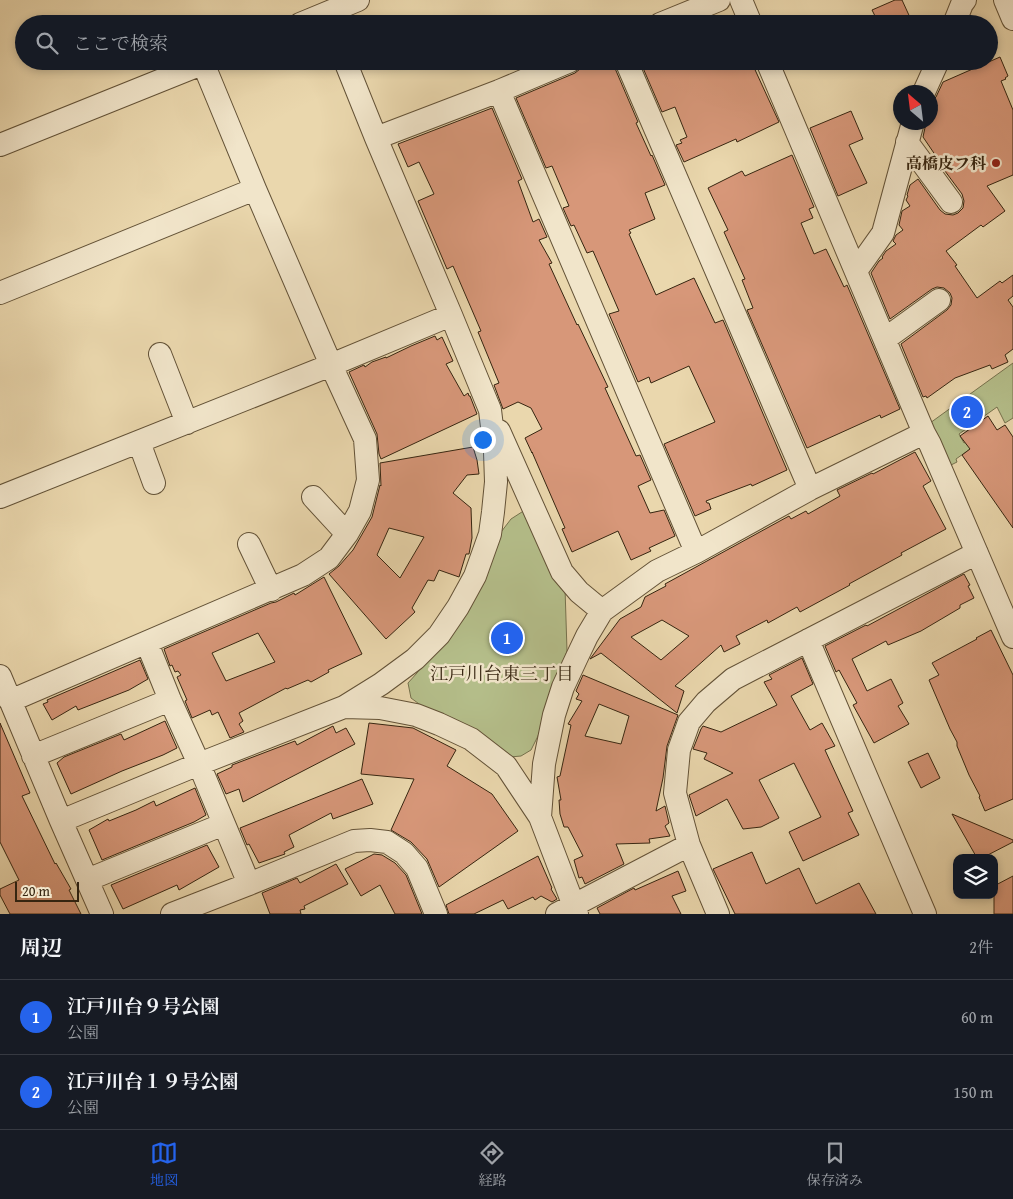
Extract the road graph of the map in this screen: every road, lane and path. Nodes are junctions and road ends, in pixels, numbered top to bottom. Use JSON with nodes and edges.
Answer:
{"nodes":[{"id":1,"x":358,"y":0,"type":"edge"},
{"id":2,"x":719,"y":0,"type":"edge"},
{"id":3,"x":741,"y":0,"type":"edge"},
{"id":4,"x":965,"y":0,"type":"edge"},
{"id":5,"x":1005,"y":0,"type":"edge"},
{"id":6,"x":333,"y":15,"type":"edge"},
{"id":7,"x":682,"y":15,"type":"edge"},
{"id":8,"x":747,"y":15,"type":"edge"},
{"id":9,"x":958,"y":15,"type":"edge"},
{"id":10,"x":1013,"y":20,"type":"edge"},
{"id":11,"x":186,"y":70,"type":"edge"},
{"id":12,"x":209,"y":70,"type":"edge"},
{"id":13,"x":349,"y":70,"type":"edge"},
{"id":14,"x":549,"y":70,"type":"edge"},
{"id":15,"x":630,"y":70,"type":"edge"},
{"id":16,"x":771,"y":70,"type":"edge"},
{"id":17,"x":934,"y":70,"type":"edge"},
{"id":18,"x":927,"y":85,"type":"edge"},
{"id":19,"x":499,"y":91,"type":"junction"},
{"id":20,"x":910,"y":132,"type":"edge"},
{"id":21,"x":376,"y":138,"type":"junction"},
{"id":22,"x":0,"y":145,"type":"edge"},
{"id":23,"x":255,"y":189,"type":"junction"},
{"id":24,"x":951,"y":202,"type":"dead end"},
{"id":25,"x":856,"y":271,"type":"junction"},
{"id":26,"x":0,"y":293,"type":"edge"},
{"id":27,"x":939,"y":300,"type":"dead end"},
{"id":28,"x":451,"y":315,"type":"junction"},
{"id":29,"x":884,"y":338,"type":"junction"},
{"id":30,"x":160,"y":354,"type":"dead end"},
{"id":31,"x":331,"y":365,"type":"junction"},
{"id":32,"x":490,"y":410,"type":"junction"},
{"id":33,"x":187,"y":423,"type":"junction"},
{"id":34,"x":924,"y":432,"type":"junction"},
{"id":35,"x":139,"y":442,"type":"junction"},
{"id":36,"x":154,"y":483,"type":"dead end"},
{"id":37,"x":810,"y":489,"type":"junction"},
{"id":38,"x":0,"y":497,"type":"edge"},
{"id":39,"x":313,"y":497,"type":"dead end"},
{"id":40,"x":348,"y":534,"type":"junction"},
{"id":41,"x":249,"y":544,"type":"dead end"},
{"id":42,"x":696,"y":552,"type":"junction"},
{"id":43,"x":977,"y":553,"type":"junction"},
{"id":44,"x":271,"y":590,"type":"junction"},
{"id":45,"x":602,"y":611,"type":"junction"},
{"id":46,"x":1013,"y":637,"type":"edge"},
{"id":47,"x":808,"y":640,"type":"junction"},
{"id":48,"x":147,"y":643,"type":"junction"},
{"id":49,"x":0,"y":676,"type":"edge"},
{"id":50,"x":170,"y":700,"type":"junction"},
{"id":51,"x":10,"y":701,"type":"junction"},
{"id":52,"x":344,"y":707,"type":"junction"},
{"id":53,"x":33,"y":756,"type":"junction"},
{"id":54,"x":199,"y":764,"type":"junction"},
{"id":55,"x":540,"y":817,"type":"junction"},
{"id":56,"x":61,"y":820,"type":"junction"},
{"id":57,"x":224,"y":824,"type":"junction"},
{"id":58,"x":689,"y":845,"type":"junction"},
{"id":59,"x":87,"y":880,"type":"junction"},
{"id":60,"x":249,"y":884,"type":"junction"},
{"id":61,"x":569,"y":911,"type":"edge"},
{"id":62,"x":102,"y":914,"type":"edge"},
{"id":63,"x":172,"y":914,"type":"edge"},
{"id":64,"x":436,"y":914,"type":"edge"},
{"id":65,"x":718,"y":914,"type":"edge"},
{"id":66,"x":925,"y":914,"type":"edge"}],
"edges":[{"from":1,"to":6,"type":"street"},
{"from":2,"to":7,"type":"street"},
{"from":3,"to":8,"type":"street"},
{"from":4,"to":9,"type":"street"},
{"from":5,"to":10,"type":"street"},
{"from":11,"to":22,"type":"street"},
{"from":12,"to":23,"type":"street"},
{"from":13,"to":21,"type":"street"},
{"from":14,"to":19,"type":"street"},
{"from":15,"to":37,"type":"street"},
{"from":16,"to":25,"type":"street"},
{"from":17,"to":18,"type":"street"},
{"from":19,"to":21,"type":"street"},
{"from":19,"to":42,"type":"street"},
{"from":20,"to":24,"type":"street"},
{"from":20,"to":25,"type":"street"},
{"from":21,"to":28,"type":"street"},
{"from":23,"to":26,"type":"street"},
{"from":23,"to":31,"type":"street"},
{"from":25,"to":29,"type":"street"},
{"from":27,"to":29,"type":"street"},
{"from":28,"to":31,"type":"street"},
{"from":28,"to":32,"type":"street"},
{"from":29,"to":34,"type":"street"},
{"from":30,"to":33,"type":"street"},
{"from":31,"to":33,"type":"street"},
{"from":31,"to":40,"type":"street"},
{"from":32,"to":45,"type":"street"},
{"from":32,"to":52,"type":"street"},
{"from":33,"to":35,"type":"street"},
{"from":34,"to":37,"type":"street"},
{"from":34,"to":43,"type":"street"},
{"from":35,"to":36,"type":"street"},
{"from":35,"to":38,"type":"street"},
{"from":37,"to":42,"type":"street"},
{"from":39,"to":40,"type":"street"},
{"from":40,"to":44,"type":"street"},
{"from":41,"to":44,"type":"street"},
{"from":42,"to":45,"type":"street"},
{"from":43,"to":46,"type":"street"},
{"from":43,"to":47,"type":"street"},
{"from":44,"to":48,"type":"street"},
{"from":45,"to":55,"type":"street"},
{"from":47,"to":58,"type":"street"},
{"from":47,"to":66,"type":"street"},
{"from":48,"to":50,"type":"street"},
{"from":48,"to":51,"type":"street"},
{"from":49,"to":51,"type":"street"},
{"from":50,"to":53,"type":"street"},
{"from":50,"to":54,"type":"street"},
{"from":51,"to":53,"type":"street"},
{"from":52,"to":54,"type":"street"},
{"from":52,"to":55,"type":"street"},
{"from":53,"to":56,"type":"street"},
{"from":54,"to":56,"type":"street"},
{"from":54,"to":57,"type":"street"},
{"from":55,"to":61,"type":"street"},
{"from":56,"to":59,"type":"street"},
{"from":57,"to":59,"type":"street"},
{"from":57,"to":60,"type":"street"},
{"from":58,"to":61,"type":"street"},
{"from":58,"to":65,"type":"street"},
{"from":59,"to":62,"type":"street"},
{"from":60,"to":63,"type":"street"},
{"from":60,"to":64,"type":"street"}]}
